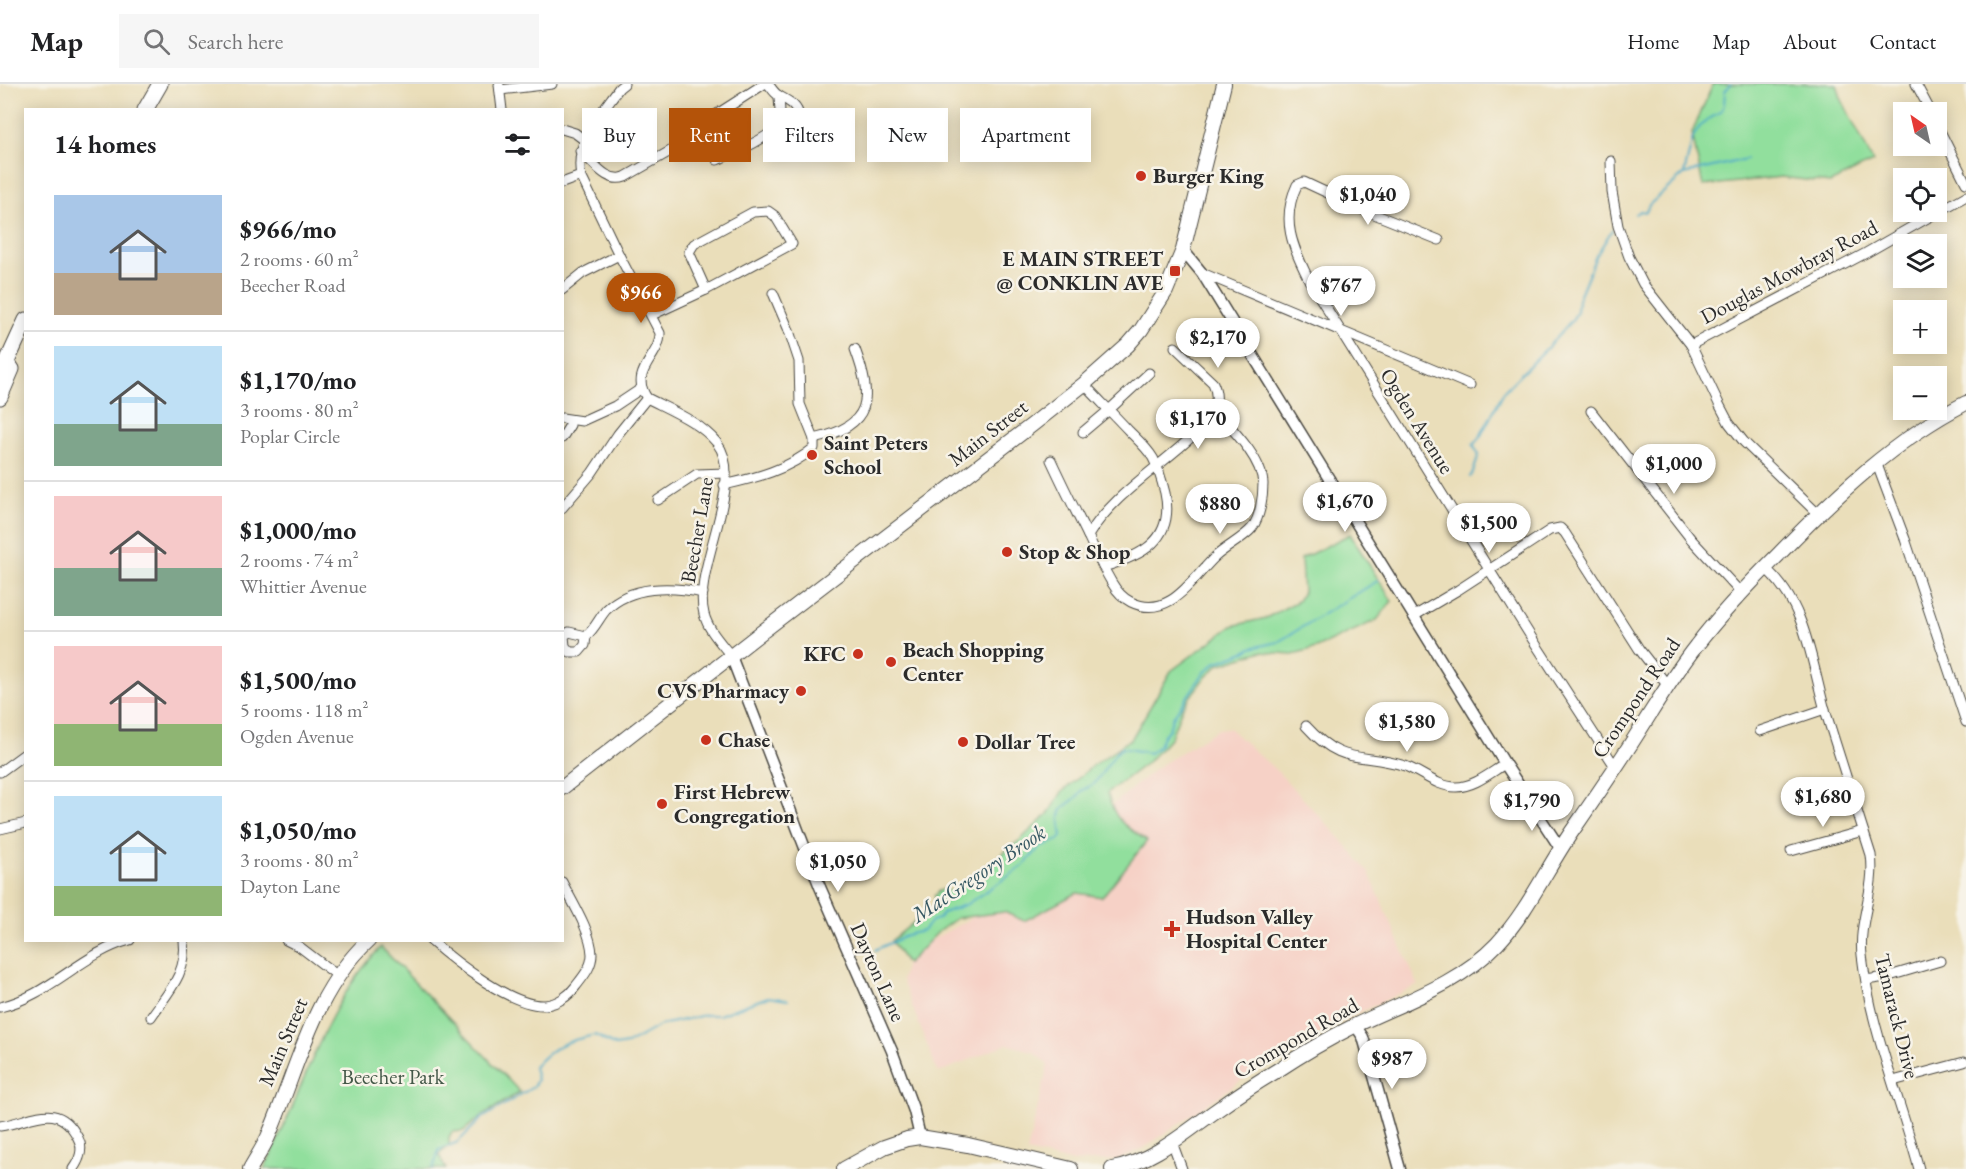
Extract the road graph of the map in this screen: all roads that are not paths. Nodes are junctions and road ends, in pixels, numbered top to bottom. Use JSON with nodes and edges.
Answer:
{"nodes":[{"id":1,"x":149,"y":84,"type":"edge"},
{"id":2,"x":160,"y":84,"type":"edge"},
{"id":3,"x":552,"y":84,"type":"edge"},
{"id":4,"x":766,"y":84,"type":"edge"},
{"id":5,"x":1224,"y":84,"type":"edge"},
{"id":6,"x":1916,"y":84,"type":"edge"},
{"id":7,"x":618,"y":85,"type":"edge"},
{"id":8,"x":499,"y":87,"type":"edge"},
{"id":9,"x":779,"y":96,"type":"junction"},
{"id":10,"x":1926,"y":102,"type":"edge"},
{"id":11,"x":135,"y":108,"type":"edge"},
{"id":12,"x":146,"y":108,"type":"edge"},
{"id":13,"x":502,"y":108,"type":"edge"},
{"id":14,"x":604,"y":108,"type":"edge"},
{"id":15,"x":727,"y":108,"type":"edge"},
{"id":16,"x":780,"y":108,"type":"edge"},
{"id":17,"x":796,"y":108,"type":"edge"},
{"id":18,"x":564,"y":130,"type":"edge"},
{"id":19,"x":582,"y":138,"type":"edge"},
{"id":20,"x":582,"y":145,"type":"edge"},
{"id":21,"x":1947,"y":145,"type":"edge"},
{"id":22,"x":580,"y":151,"type":"junction"},
{"id":23,"x":669,"y":152,"type":"edge"},
{"id":24,"x":1611,"y":161,"type":"dead end"},
{"id":25,"x":581,"y":176,"type":"junction"},
{"id":26,"x":564,"y":182,"type":"edge"},
{"id":27,"x":1966,"y":183,"type":"edge"},
{"id":28,"x":1966,"y":196,"type":"edge"},
{"id":29,"x":1439,"y":240,"type":"dead end"},
{"id":30,"x":1183,"y":250,"type":"junction"},
{"id":31,"x":619,"y":255,"type":"junction"},
{"id":32,"x":1202,"y":273,"type":"junction"},
{"id":33,"x":564,"y":288,"type":"edge"},
{"id":34,"x":706,"y":290,"type":"junction"},
{"id":35,"x":773,"y":293,"type":"dead end"},
{"id":36,"x":652,"y":315,"type":"junction"},
{"id":37,"x":24,"y":324,"type":"edge"},
{"id":38,"x":1340,"y":331,"type":"junction"},
{"id":39,"x":24,"y":345,"type":"edge"},
{"id":40,"x":1691,"y":345,"type":"junction"},
{"id":41,"x":1175,"y":347,"type":"dead end"},
{"id":42,"x":855,"y":349,"type":"dead end"},
{"id":43,"x":1149,"y":373,"type":"dead end"},
{"id":44,"x":0,"y":377,"type":"edge"},
{"id":45,"x":1084,"y":384,"type":"junction"},
{"id":46,"x":1470,"y":385,"type":"dead end"},
{"id":47,"x":642,"y":388,"type":"junction"},
{"id":48,"x":0,"y":397,"type":"edge"},
{"id":49,"x":647,"y":398,"type":"junction"},
{"id":50,"x":1966,"y":403,"type":"edge"},
{"id":51,"x":1214,"y":409,"type":"junction"},
{"id":52,"x":1109,"y":410,"type":"junction"},
{"id":53,"x":1591,"y":411,"type":"dead end"},
{"id":54,"x":566,"y":419,"type":"edge"},
{"id":55,"x":1083,"y":432,"type":"dead end"},
{"id":56,"x":564,"y":435,"type":"edge"},
{"id":57,"x":814,"y":439,"type":"junction"},
{"id":58,"x":1051,"y":460,"type":"dead end"},
{"id":59,"x":1876,"y":462,"type":"junction"},
{"id":60,"x":1156,"y":466,"type":"junction"},
{"id":61,"x":726,"y":473,"type":"junction"},
{"id":62,"x":724,"y":485,"type":"junction"},
{"id":63,"x":658,"y":501,"type":"dead end"},
{"id":64,"x":564,"y":506,"type":"edge"},
{"id":65,"x":1818,"y":514,"type":"junction"},
{"id":66,"x":1088,"y":536,"type":"junction"},
{"id":67,"x":1103,"y":567,"type":"junction"},
{"id":68,"x":1765,"y":568,"type":"junction"},
{"id":69,"x":1489,"y":569,"type":"junction"},
{"id":70,"x":703,"y":593,"type":"junction"},
{"id":71,"x":1742,"y":593,"type":"junction"},
{"id":72,"x":1414,"y":615,"type":"junction"},
{"id":73,"x":586,"y":636,"type":"dead end"},
{"id":74,"x":731,"y":656,"type":"junction"},
{"id":75,"x":1668,"y":686,"type":"junction"},
{"id":76,"x":1825,"y":709,"type":"junction"},
{"id":77,"x":1966,"y":722,"type":"edge"},
{"id":78,"x":1306,"y":726,"type":"dead end"},
{"id":79,"x":1760,"y":731,"type":"dead end"},
{"id":80,"x":24,"y":754,"type":"edge"},
{"id":81,"x":1505,"y":764,"type":"junction"},
{"id":82,"x":1616,"y":768,"type":"junction"},
{"id":83,"x":0,"y":772,"type":"edge"},
{"id":84,"x":564,"y":786,"type":"edge"},
{"id":85,"x":24,"y":824,"type":"edge"},
{"id":86,"x":0,"y":830,"type":"edge"},
{"id":87,"x":1863,"y":831,"type":"junction"},
{"id":88,"x":1560,"y":848,"type":"junction"},
{"id":89,"x":1791,"y":851,"type":"dead end"},
{"id":90,"x":564,"y":886,"type":"edge"},
{"id":91,"x":122,"y":942,"type":"edge"},
{"id":92,"x":184,"y":942,"type":"edge"},
{"id":93,"x":289,"y":942,"type":"edge"},
{"id":94,"x":367,"y":942,"type":"edge"},
{"id":95,"x":432,"y":942,"type":"edge"},
{"id":96,"x":1940,"y":961,"type":"dead end"},
{"id":97,"x":338,"y":976,"type":"junction"},
{"id":98,"x":1866,"y":980,"type":"junction"},
{"id":99,"x":0,"y":1006,"type":"edge"},
{"id":100,"x":151,"y":1017,"type":"dead end"},
{"id":101,"x":1355,"y":1025,"type":"junction"},
{"id":102,"x":1964,"y":1062,"type":"dead end"},
{"id":103,"x":1893,"y":1081,"type":"junction"},
{"id":104,"x":0,"y":1126,"type":"edge"},
{"id":105,"x":920,"y":1137,"type":"junction"},
{"id":106,"x":1172,"y":1142,"type":"junction"},
{"id":107,"x":73,"y":1169,"type":"edge"},
{"id":108,"x":250,"y":1169,"type":"edge"},
{"id":109,"x":844,"y":1169,"type":"edge"},
{"id":110,"x":1071,"y":1169,"type":"edge"},
{"id":111,"x":1112,"y":1169,"type":"edge"},
{"id":112,"x":1182,"y":1169,"type":"edge"},
{"id":113,"x":1400,"y":1169,"type":"edge"},
{"id":114,"x":1919,"y":1169,"type":"edge"}],
"edges":[{"from":1,"to":11,"type":"highway"},
{"from":2,"to":12,"type":"highway"},
{"from":3,"to":8,"type":"street"},
{"from":4,"to":9,"type":"street"},
{"from":4,"to":15,"type":"street"},
{"from":5,"to":30,"type":"main road","name":"Main Street"},
{"from":6,"to":10,"type":"street"},
{"from":7,"to":14,"type":"street"},
{"from":8,"to":13,"type":"street"},
{"from":9,"to":16,"type":"street"},
{"from":9,"to":17,"type":"street"},
{"from":18,"to":19,"type":"street"},
{"from":20,"to":22,"type":"street"},
{"from":21,"to":27,"type":"street"},
{"from":22,"to":23,"type":"street"},
{"from":22,"to":25,"type":"street"},
{"from":24,"to":40,"type":"street"},
{"from":25,"to":26,"type":"street"},
{"from":25,"to":31,"type":"street"},
{"from":28,"to":40,"type":"street","name":"Douglas Mowbray Road"},
{"from":29,"to":38,"type":"street","name":"Ogden Avenue"},
{"from":30,"to":32,"type":"street"},
{"from":30,"to":45,"type":"main road","name":"Main Street"},
{"from":31,"to":33,"type":"street"},
{"from":31,"to":36,"type":"street"},
{"from":32,"to":38,"type":"street"},
{"from":32,"to":72,"type":"street"},
{"from":34,"to":34,"type":"street"},
{"from":34,"to":36,"type":"street"},
{"from":35,"to":57,"type":"street"},
{"from":36,"to":47,"type":"street"},
{"from":37,"to":44,"type":"highway"},
{"from":38,"to":46,"type":"street"},
{"from":38,"to":69,"type":"street","name":"Ogden Avenue"},
{"from":39,"to":48,"type":"highway"},
{"from":40,"to":65,"type":"street"},
{"from":41,"to":51,"type":"street"},
{"from":42,"to":57,"type":"street"},
{"from":43,"to":52,"type":"street"},
{"from":45,"to":52,"type":"street"},
{"from":45,"to":74,"type":"main road","name":"Main Street"},
{"from":47,"to":49,"type":"street"},
{"from":47,"to":54,"type":"street"},
{"from":49,"to":61,"type":"street","name":"Beecher Lane"},
{"from":49,"to":64,"type":"street"},
{"from":50,"to":59,"type":"main road","name":"Crompond Road"},
{"from":51,"to":60,"type":"street"},
{"from":51,"to":67,"type":"street"},
{"from":52,"to":55,"type":"street"},
{"from":52,"to":60,"type":"street"},
{"from":53,"to":71,"type":"street"},
{"from":54,"to":56,"type":"street"},
{"from":57,"to":62,"type":"street"},
{"from":58,"to":66,"type":"street"},
{"from":59,"to":65,"type":"main road","name":"Crompond Road"},
{"from":59,"to":77,"type":"street"},
{"from":60,"to":66,"type":"street"},
{"from":60,"to":67,"type":"street"},
{"from":61,"to":62,"type":"street","name":"Beecher Lane"},
{"from":61,"to":63,"type":"street"},
{"from":62,"to":70,"type":"street","name":"Beecher Lane"},
{"from":65,"to":68,"type":"main road","name":"Crompond Road"},
{"from":66,"to":67,"type":"street"},
{"from":68,"to":71,"type":"main road","name":"Crompond Road"},
{"from":68,"to":76,"type":"street","name":"Tamarack Drive"},
{"from":69,"to":72,"type":"street"},
{"from":69,"to":75,"type":"street"},
{"from":69,"to":82,"type":"street","name":"Ogden Avenue"},
{"from":70,"to":73,"type":"street"},
{"from":70,"to":74,"type":"street","name":"Beecher Lane"},
{"from":71,"to":75,"type":"main road","name":"Crompond Road"},
{"from":72,"to":81,"type":"street"},
{"from":74,"to":84,"type":"main road","name":"Main Street"},
{"from":74,"to":105,"type":"street","name":"Dayton Lane"},
{"from":75,"to":82,"type":"main road","name":"Crompond Road"},
{"from":76,"to":79,"type":"street"},
{"from":76,"to":87,"type":"street","name":"Tamarack Drive"},
{"from":78,"to":81,"type":"street"},
{"from":80,"to":83,"type":"street"},
{"from":81,"to":88,"type":"street"},
{"from":82,"to":88,"type":"main road","name":"Crompond Road"},
{"from":85,"to":86,"type":"street"},
{"from":87,"to":89,"type":"street"},
{"from":87,"to":98,"type":"street","name":"Tamarack Drive"},
{"from":88,"to":101,"type":"main road","name":"Crompond Road"},
{"from":90,"to":95,"type":"street"},
{"from":91,"to":99,"type":"street"},
{"from":92,"to":100,"type":"street"},
{"from":93,"to":97,"type":"street"},
{"from":94,"to":97,"type":"main road","name":"Main Street"},
{"from":96,"to":98,"type":"street"},
{"from":97,"to":108,"type":"main road","name":"Main Street"},
{"from":98,"to":103,"type":"street","name":"Tamarack Drive"},
{"from":101,"to":106,"type":"main road","name":"Crompond Road"},
{"from":101,"to":113,"type":"street"},
{"from":102,"to":103,"type":"street"},
{"from":103,"to":114,"type":"street","name":"Tamarack Drive"},
{"from":104,"to":107,"type":"street"},
{"from":105,"to":109,"type":"main road"},
{"from":105,"to":110,"type":"main road"},
{"from":106,"to":111,"type":"main road","name":"Crompond Road"},
{"from":106,"to":112,"type":"street"}]}
